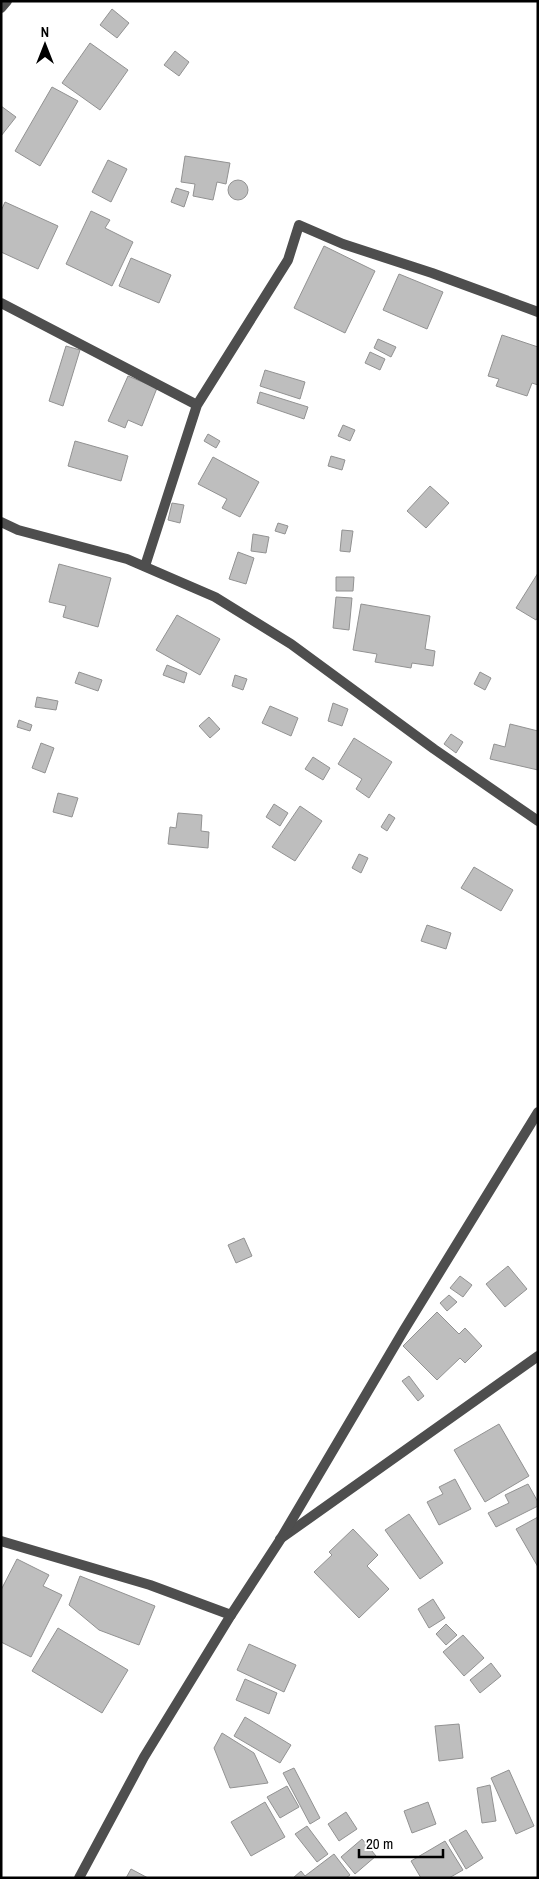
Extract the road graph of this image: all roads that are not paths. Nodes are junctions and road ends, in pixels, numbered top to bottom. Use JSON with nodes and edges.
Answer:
{"nodes":[{"id":1,"x":7,"y":1,"type":"edge"},
{"id":2,"x":1,"y":8,"type":"edge"},
{"id":3,"x":1,"y":303,"type":"edge"},
{"id":4,"x":538,"y":312,"type":"edge"},
{"id":5,"x":197,"y":405,"type":"junction"},
{"id":6,"x":1,"y":522,"type":"edge"},
{"id":7,"x":145,"y":566,"type":"junction"},
{"id":8,"x":538,"y":821,"type":"edge"},
{"id":9,"x":538,"y":1112,"type":"edge"},
{"id":10,"x":538,"y":1356,"type":"edge"},
{"id":11,"x":280,"y":1540,"type":"junction"},
{"id":12,"x":1,"y":1541,"type":"edge"},
{"id":13,"x":231,"y":1615,"type":"junction"},
{"id":14,"x":79,"y":1878,"type":"edge"}],
"edges":[{"from":1,"to":2,"type":"street"},
{"from":3,"to":5,"type":"street"},
{"from":4,"to":5,"type":"street"},
{"from":5,"to":7,"type":"street"},
{"from":6,"to":7,"type":"street"},
{"from":7,"to":8,"type":"street"},
{"from":9,"to":11,"type":"street"},
{"from":10,"to":11,"type":"street"},
{"from":11,"to":13,"type":"street"},
{"from":12,"to":13,"type":"street"},
{"from":13,"to":14,"type":"street"}]}
